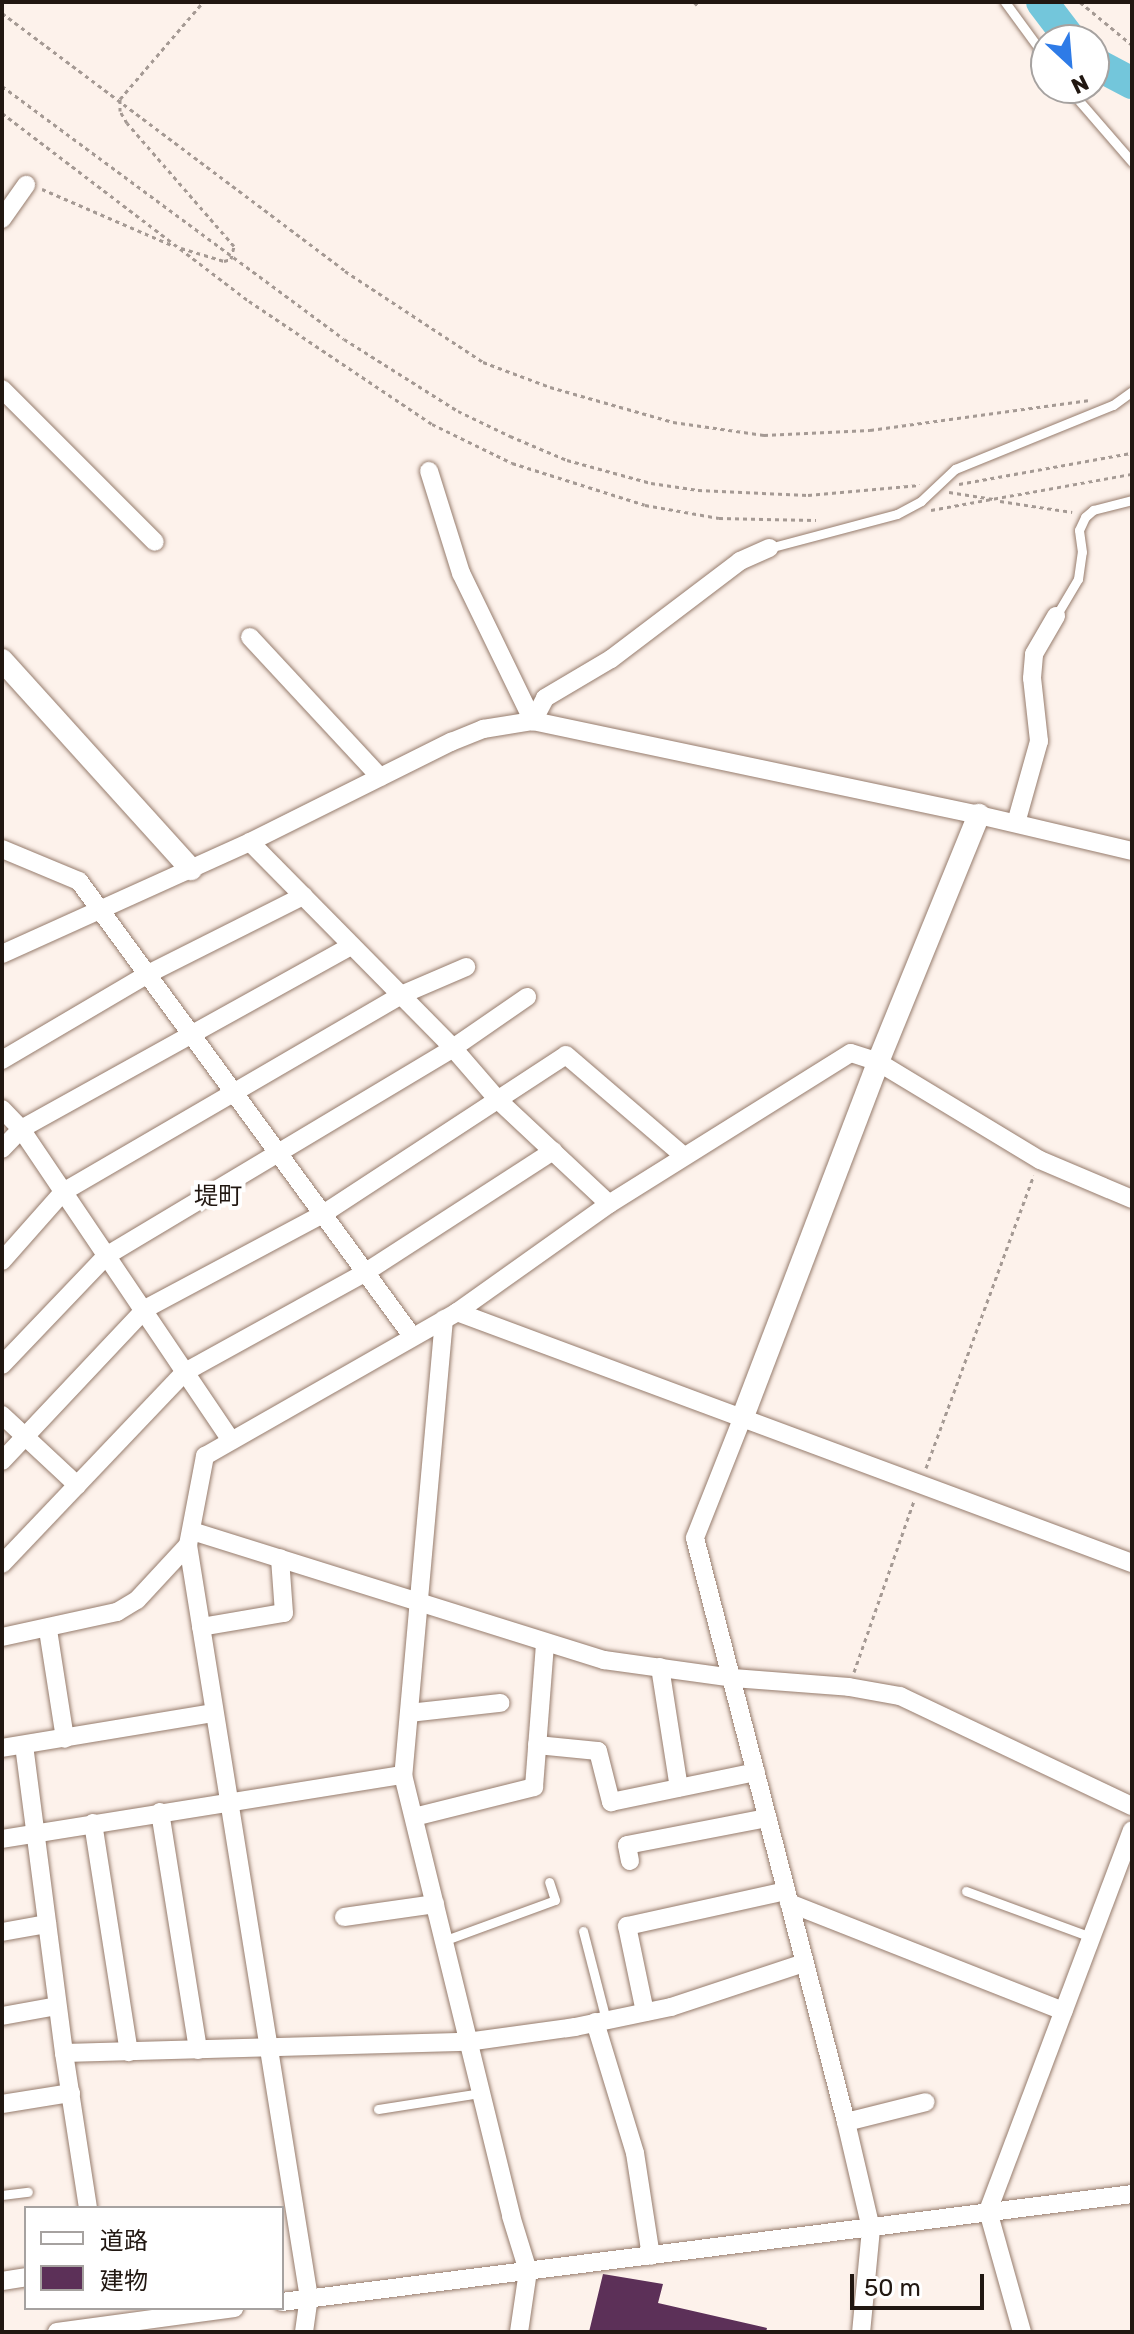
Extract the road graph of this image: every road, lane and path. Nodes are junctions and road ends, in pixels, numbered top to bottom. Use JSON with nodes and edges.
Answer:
{"nodes":[{"id":1,"x":203,"y":2,"type":"edge"},
{"id":2,"x":694,"y":2,"type":"edge"},
{"id":3,"x":1005,"y":2,"type":"edge"},
{"id":4,"x":1080,"y":2,"type":"edge"},
{"id":5,"x":699,"y":7,"type":"dead end"},
{"id":6,"x":2,"y":13,"type":"edge"},
{"id":7,"x":1030,"y":36,"type":"edge"},
{"id":8,"x":1132,"y":45,"type":"edge"},
{"id":9,"x":2,"y":86,"type":"edge"},
{"id":10,"x":120,"y":104,"type":"junction"},
{"id":11,"x":1082,"y":104,"type":"edge"},
{"id":12,"x":2,"y":113,"type":"edge"},
{"id":13,"x":1132,"y":162,"type":"edge"},
{"id":14,"x":26,"y":185,"type":"joint"},
{"id":15,"x":2,"y":219,"type":"edge"},
{"id":16,"x":179,"y":247,"type":"junction"},
{"id":17,"x":231,"y":259,"type":"junction"},
{"id":18,"x":2,"y":389,"type":"edge"},
{"id":19,"x":1132,"y":391,"type":"edge"},
{"id":20,"x":1113,"y":405,"type":"junction"},
{"id":21,"x":1132,"y":453,"type":"edge"},
{"id":22,"x":429,"y":471,"type":"dead end"},
{"id":23,"x":1132,"y":474,"type":"edge"},
{"id":24,"x":939,"y":487,"type":"junction"},
{"id":25,"x":995,"y":500,"type":"junction"},
{"id":26,"x":1132,"y":500,"type":"edge"},
{"id":27,"x":897,"y":514,"type":"junction"},
{"id":28,"x":1085,"y":517,"type":"junction"},
{"id":29,"x":820,"y":520,"type":"dead end"},
{"id":30,"x":155,"y":542,"type":"dead end"},
{"id":31,"x":769,"y":548,"type":"joint"},
{"id":32,"x":1056,"y":616,"type":"joint"},
{"id":33,"x":250,"y":637,"type":"dead end"},
{"id":34,"x":2,"y":660,"type":"edge"},
{"id":35,"x":533,"y":721,"type":"junction"},
{"id":36,"x":380,"y":777,"type":"junction"},
{"id":37,"x":979,"y":815,"type":"junction"},
{"id":38,"x":1016,"y":823,"type":"junction"},
{"id":39,"x":250,"y":842,"type":"junction"},
{"id":40,"x":3,"y":851,"type":"edge"},
{"id":41,"x":1132,"y":851,"type":"edge"},
{"id":42,"x":191,"y":869,"type":"junction"},
{"id":43,"x":303,"y":896,"type":"junction"},
{"id":44,"x":101,"y":909,"type":"junction"},
{"id":45,"x":351,"y":946,"type":"junction"},
{"id":46,"x":2,"y":954,"type":"edge"},
{"id":47,"x":466,"y":967,"type":"dead end"},
{"id":48,"x":148,"y":974,"type":"junction"},
{"id":49,"x":401,"y":995,"type":"junction"},
{"id":50,"x":527,"y":997,"type":"dead end"},
{"id":51,"x":192,"y":1034,"type":"junction"},
{"id":52,"x":453,"y":1048,"type":"junction"},
{"id":53,"x":2,"y":1060,"type":"edge"},
{"id":54,"x":878,"y":1062,"type":"junction"},
{"id":55,"x":235,"y":1093,"type":"junction"},
{"id":56,"x":498,"y":1100,"type":"junction"},
{"id":57,"x":2,"y":1109,"type":"edge"},
{"id":58,"x":21,"y":1129,"type":"junction"},
{"id":59,"x":2,"y":1149,"type":"edge"},
{"id":60,"x":553,"y":1151,"type":"junction"},
{"id":61,"x":279,"y":1153,"type":"junction"},
{"id":62,"x":684,"y":1156,"type":"junction"},
{"id":63,"x":1040,"y":1160,"type":"junction"},
{"id":64,"x":63,"y":1192,"type":"junction"},
{"id":65,"x":1132,"y":1199,"type":"edge"},
{"id":66,"x":609,"y":1204,"type":"junction"},
{"id":67,"x":323,"y":1214,"type":"junction"},
{"id":68,"x":106,"y":1256,"type":"junction"},
{"id":69,"x":2,"y":1261,"type":"edge"},
{"id":70,"x":366,"y":1272,"type":"junction"},
{"id":71,"x":145,"y":1309,"type":"junction"},
{"id":72,"x":450,"y":1315,"type":"junction"},
{"id":73,"x":412,"y":1336,"type":"junction"},
{"id":74,"x":2,"y":1365,"type":"edge"},
{"id":75,"x":185,"y":1372,"type":"junction"},
{"id":76,"x":2,"y":1415,"type":"edge"},
{"id":77,"x":742,"y":1419,"type":"junction"},
{"id":78,"x":25,"y":1436,"type":"junction"},
{"id":79,"x":231,"y":1440,"type":"junction"},
{"id":80,"x":2,"y":1461,"type":"edge"},
{"id":81,"x":77,"y":1485,"type":"junction"},
{"id":82,"x":919,"y":1485,"type":"junction"},
{"id":83,"x":190,"y":1538,"type":"junction"},
{"id":84,"x":280,"y":1558,"type":"junction"},
{"id":85,"x":1132,"y":1563,"type":"edge"},
{"id":86,"x":2,"y":1564,"type":"edge"},
{"id":87,"x":418,"y":1602,"type":"junction"},
{"id":88,"x":201,"y":1627,"type":"junction"},
{"id":89,"x":48,"y":1630,"type":"junction"},
{"id":90,"x":2,"y":1637,"type":"edge"},
{"id":91,"x":545,"y":1644,"type":"junction"},
{"id":92,"x":660,"y":1667,"type":"junction"},
{"id":93,"x":733,"y":1678,"type":"junction"},
{"id":94,"x":849,"y":1687,"type":"junction"},
{"id":95,"x":500,"y":1703,"type":"dead end"},
{"id":96,"x":214,"y":1713,"type":"junction"},
{"id":97,"x":409,"y":1713,"type":"junction"},
{"id":98,"x":65,"y":1739,"type":"junction"},
{"id":99,"x":24,"y":1745,"type":"junction"},
{"id":100,"x":537,"y":1745,"type":"junction"},
{"id":101,"x":2,"y":1748,"type":"edge"},
{"id":102,"x":756,"y":1772,"type":"junction"},
{"id":103,"x":403,"y":1775,"type":"junction"},
{"id":104,"x":679,"y":1788,"type":"junction"},
{"id":105,"x":228,"y":1800,"type":"junction"},
{"id":106,"x":1132,"y":1806,"type":"edge"},
{"id":107,"x":160,"y":1812,"type":"junction"},
{"id":108,"x":414,"y":1817,"type":"junction"},
{"id":109,"x":767,"y":1818,"type":"junction"},
{"id":110,"x":93,"y":1823,"type":"junction"},
{"id":111,"x":1132,"y":1830,"type":"edge"},
{"id":112,"x":37,"y":1835,"type":"junction"},
{"id":113,"x":2,"y":1839,"type":"edge"},
{"id":114,"x":630,"y":1861,"type":"dead end"},
{"id":115,"x":549,"y":1882,"type":"dead end"},
{"id":116,"x":966,"y":1891,"type":"dead end"},
{"id":117,"x":787,"y":1897,"type":"junction"},
{"id":118,"x":435,"y":1904,"type":"junction"},
{"id":119,"x":344,"y":1917,"type":"dead end"},
{"id":120,"x":47,"y":1924,"type":"junction"},
{"id":121,"x":583,"y":1931,"type":"dead end"},
{"id":122,"x":2,"y":1932,"type":"edge"},
{"id":123,"x":1091,"y":1937,"type":"junction"},
{"id":124,"x":443,"y":1941,"type":"junction"},
{"id":125,"x":804,"y":1963,"type":"junction"},
{"id":126,"x":57,"y":2006,"type":"junction"},
{"id":127,"x":1063,"y":2011,"type":"junction"},
{"id":128,"x":645,"y":2012,"type":"junction"},
{"id":129,"x":2,"y":2016,"type":"edge"},
{"id":130,"x":600,"y":2021,"type":"junction"},
{"id":131,"x":467,"y":2042,"type":"junction"},
{"id":132,"x":269,"y":2048,"type":"junction"},
{"id":133,"x":198,"y":2050,"type":"junction"},
{"id":134,"x":129,"y":2052,"type":"junction"},
{"id":135,"x":64,"y":2053,"type":"junction"},
{"id":136,"x":71,"y":2093,"type":"junction"},
{"id":137,"x":480,"y":2093,"type":"junction"},
{"id":138,"x":926,"y":2102,"type":"dead end"},
{"id":139,"x":2,"y":2104,"type":"edge"},
{"id":140,"x":378,"y":2109,"type":"dead end"},
{"id":141,"x":846,"y":2122,"type":"junction"},
{"id":142,"x":28,"y":2192,"type":"dead end"},
{"id":143,"x":1132,"y":2194,"type":"edge"},
{"id":144,"x":2,"y":2195,"type":"edge"},
{"id":145,"x":88,"y":2206,"type":"edge"},
{"id":146,"x":988,"y":2211,"type":"junction"},
{"id":147,"x":871,"y":2229,"type":"junction"},
{"id":148,"x":651,"y":2256,"type":"junction"},
{"id":149,"x":528,"y":2271,"type":"junction"},
{"id":150,"x":24,"y":2277,"type":"edge"},
{"id":151,"x":2,"y":2281,"type":"edge"},
{"id":152,"x":309,"y":2298,"type":"junction"},
{"id":153,"x":284,"y":2302,"type":"edge"},
{"id":154,"x":215,"y":2310,"type":"edge"},
{"id":155,"x":104,"y":2322,"type":"edge"},
{"id":156,"x":57,"y":2332,"type":"edge"},
{"id":157,"x":304,"y":2332,"type":"edge"},
{"id":158,"x":519,"y":2332,"type":"edge"},
{"id":159,"x":861,"y":2332,"type":"edge"},
{"id":160,"x":1022,"y":2332,"type":"edge"}],
"edges":[{"from":1,"to":10,"type":"path"},
{"from":2,"to":5,"type":"path"},
{"from":3,"to":7,"type":"lane"},
{"from":4,"to":8,"type":"path"},
{"from":6,"to":10,"type":"path"},
{"from":9,"to":17,"type":"path"},
{"from":10,"to":17,"type":"path"},
{"from":10,"to":20,"type":"path"},
{"from":11,"to":13,"type":"lane"},
{"from":12,"to":16,"type":"path"},
{"from":14,"to":15,"type":"street"},
{"from":14,"to":16,"type":"path"},
{"from":16,"to":17,"type":"path"},
{"from":16,"to":29,"type":"path"},
{"from":17,"to":24,"type":"path"},
{"from":18,"to":30,"type":"street"},
{"from":19,"to":20,"type":"lane"},
{"from":20,"to":24,"type":"lane"},
{"from":21,"to":24,"type":"path"},
{"from":22,"to":35,"type":"street"},
{"from":23,"to":25,"type":"path"},
{"from":24,"to":25,"type":"path"},
{"from":24,"to":27,"type":"lane"},
{"from":25,"to":27,"type":"path"},
{"from":25,"to":28,"type":"path"},
{"from":26,"to":28,"type":"lane"},
{"from":27,"to":31,"type":"lane"},
{"from":28,"to":32,"type":"lane"},
{"from":31,"to":35,"type":"street"},
{"from":32,"to":38,"type":"street"},
{"from":33,"to":36,"type":"street"},
{"from":34,"to":42,"type":"street"},
{"from":35,"to":36,"type":"street"},
{"from":35,"to":37,"type":"street"},
{"from":36,"to":39,"type":"street"},
{"from":37,"to":38,"type":"street"},
{"from":37,"to":54,"type":"street"},
{"from":38,"to":41,"type":"street"},
{"from":39,"to":42,"type":"street"},
{"from":39,"to":43,"type":"street"},
{"from":40,"to":44,"type":"street"},
{"from":42,"to":44,"type":"street"},
{"from":43,"to":45,"type":"street"},
{"from":43,"to":48,"type":"street"},
{"from":44,"to":46,"type":"street"},
{"from":44,"to":48,"type":"street"},
{"from":45,"to":49,"type":"street"},
{"from":45,"to":51,"type":"street"},
{"from":47,"to":49,"type":"street"},
{"from":48,"to":51,"type":"street"},
{"from":48,"to":53,"type":"street"},
{"from":49,"to":52,"type":"street"},
{"from":49,"to":55,"type":"street"},
{"from":50,"to":52,"type":"street"},
{"from":51,"to":55,"type":"street"},
{"from":51,"to":58,"type":"street"},
{"from":52,"to":56,"type":"street"},
{"from":52,"to":61,"type":"street"},
{"from":54,"to":62,"type":"street"},
{"from":54,"to":63,"type":"street"},
{"from":54,"to":77,"type":"street"},
{"from":55,"to":61,"type":"street"},
{"from":55,"to":64,"type":"street"},
{"from":56,"to":60,"type":"street"},
{"from":56,"to":62,"type":"street"},
{"from":56,"to":67,"type":"street"},
{"from":57,"to":58,"type":"street"},
{"from":58,"to":59,"type":"street"},
{"from":58,"to":64,"type":"street"},
{"from":60,"to":66,"type":"street"},
{"from":60,"to":70,"type":"street"},
{"from":61,"to":67,"type":"street"},
{"from":61,"to":68,"type":"street"},
{"from":62,"to":66,"type":"street"},
{"from":63,"to":65,"type":"street"},
{"from":63,"to":82,"type":"path"},
{"from":64,"to":68,"type":"street"},
{"from":64,"to":69,"type":"street"},
{"from":66,"to":72,"type":"street"},
{"from":67,"to":70,"type":"street"},
{"from":67,"to":71,"type":"street"},
{"from":68,"to":71,"type":"street"},
{"from":68,"to":74,"type":"street"},
{"from":70,"to":73,"type":"street"},
{"from":70,"to":75,"type":"street"},
{"from":71,"to":75,"type":"street"},
{"from":71,"to":78,"type":"street"},
{"from":72,"to":73,"type":"street"},
{"from":72,"to":77,"type":"street"},
{"from":72,"to":87,"type":"street"},
{"from":73,"to":79,"type":"street"},
{"from":75,"to":79,"type":"street"},
{"from":75,"to":81,"type":"street"},
{"from":76,"to":78,"type":"street"},
{"from":77,"to":82,"type":"street"},
{"from":77,"to":93,"type":"street"},
{"from":78,"to":80,"type":"street"},
{"from":78,"to":81,"type":"street"},
{"from":79,"to":83,"type":"street"},
{"from":81,"to":86,"type":"street"},
{"from":82,"to":85,"type":"street"},
{"from":82,"to":94,"type":"path"},
{"from":83,"to":84,"type":"street"},
{"from":83,"to":88,"type":"street"},
{"from":83,"to":89,"type":"street"},
{"from":84,"to":87,"type":"street"},
{"from":84,"to":88,"type":"street"},
{"from":87,"to":91,"type":"street"},
{"from":87,"to":97,"type":"street"},
{"from":88,"to":96,"type":"street"},
{"from":89,"to":90,"type":"street"},
{"from":89,"to":98,"type":"street"},
{"from":91,"to":92,"type":"street"},
{"from":91,"to":100,"type":"street"},
{"from":92,"to":93,"type":"street"},
{"from":92,"to":104,"type":"street"},
{"from":93,"to":94,"type":"street"},
{"from":93,"to":102,"type":"street"},
{"from":94,"to":106,"type":"street"},
{"from":95,"to":97,"type":"street"},
{"from":96,"to":98,"type":"street"},
{"from":96,"to":105,"type":"street"},
{"from":97,"to":103,"type":"street"},
{"from":98,"to":99,"type":"street"},
{"from":99,"to":101,"type":"street"},
{"from":99,"to":112,"type":"street"},
{"from":100,"to":104,"type":"street"},
{"from":100,"to":108,"type":"street"},
{"from":102,"to":104,"type":"street"},
{"from":102,"to":109,"type":"street"},
{"from":103,"to":105,"type":"street"},
{"from":103,"to":108,"type":"street"},
{"from":105,"to":107,"type":"street"},
{"from":105,"to":132,"type":"street"},
{"from":107,"to":110,"type":"street"},
{"from":107,"to":133,"type":"street"},
{"from":108,"to":118,"type":"street"},
{"from":109,"to":114,"type":"street"},
{"from":109,"to":117,"type":"street"},
{"from":110,"to":112,"type":"street"},
{"from":110,"to":134,"type":"street"},
{"from":111,"to":123,"type":"street"},
{"from":112,"to":113,"type":"street"},
{"from":112,"to":120,"type":"street"},
{"from":115,"to":124,"type":"lane"},
{"from":116,"to":123,"type":"lane"},
{"from":117,"to":125,"type":"street"},
{"from":117,"to":127,"type":"street"},
{"from":117,"to":128,"type":"street"},
{"from":118,"to":119,"type":"street"},
{"from":118,"to":124,"type":"street"},
{"from":120,"to":122,"type":"street"},
{"from":120,"to":126,"type":"street"},
{"from":121,"to":130,"type":"lane"},
{"from":123,"to":127,"type":"street"},
{"from":124,"to":131,"type":"street"},
{"from":125,"to":128,"type":"street"},
{"from":125,"to":141,"type":"street"},
{"from":126,"to":129,"type":"street"},
{"from":126,"to":135,"type":"street"},
{"from":127,"to":146,"type":"street"},
{"from":128,"to":130,"type":"street"},
{"from":130,"to":131,"type":"street"},
{"from":130,"to":148,"type":"street"},
{"from":131,"to":132,"type":"street"},
{"from":131,"to":137,"type":"street"},
{"from":132,"to":133,"type":"street"},
{"from":132,"to":152,"type":"street"},
{"from":133,"to":134,"type":"street"},
{"from":134,"to":135,"type":"street"},
{"from":135,"to":136,"type":"street"},
{"from":136,"to":139,"type":"street"},
{"from":136,"to":145,"type":"street"},
{"from":137,"to":140,"type":"lane"},
{"from":137,"to":149,"type":"street"},
{"from":138,"to":141,"type":"street"},
{"from":141,"to":147,"type":"street"},
{"from":142,"to":144,"type":"lane"},
{"from":143,"to":146,"type":"street"},
{"from":146,"to":147,"type":"street"},
{"from":146,"to":160,"type":"street"},
{"from":147,"to":148,"type":"street"},
{"from":147,"to":159,"type":"street"},
{"from":148,"to":149,"type":"street"},
{"from":149,"to":152,"type":"street"},
{"from":149,"to":158,"type":"street"},
{"from":150,"to":151,"type":"street"},
{"from":152,"to":153,"type":"street"},
{"from":152,"to":157,"type":"street"},
{"from":154,"to":155,"type":"street"},
{"from":155,"to":156,"type":"street"}]}
